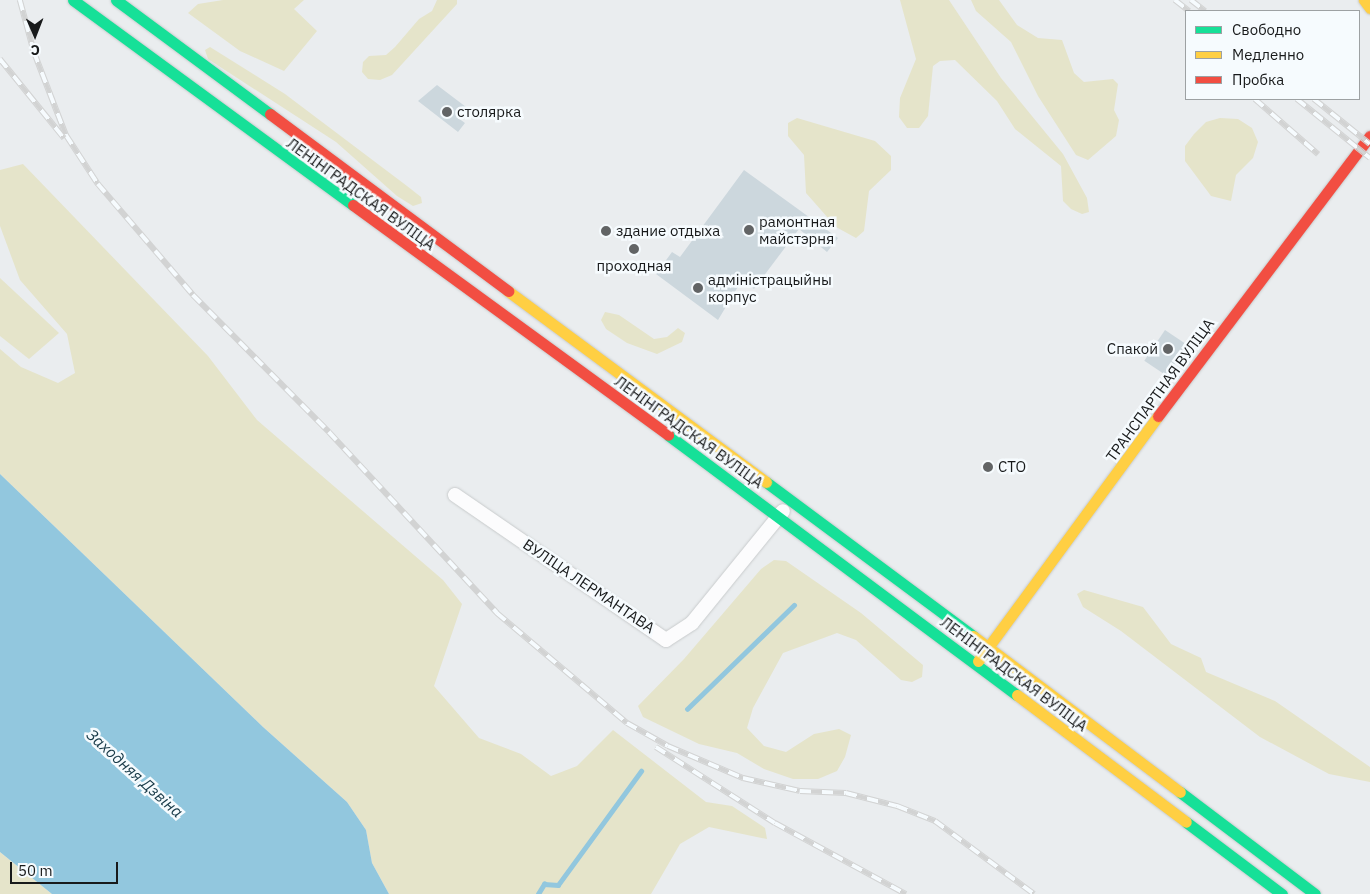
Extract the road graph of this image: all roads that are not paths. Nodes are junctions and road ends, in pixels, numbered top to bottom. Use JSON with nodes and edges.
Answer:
{"nodes":[{"id":1,"x":73,"y":0,"type":"edge"},
{"id":2,"x":116,"y":0,"type":"edge"},
{"id":3,"x":1364,"y":0,"type":"edge"},
{"id":4,"x":1370,"y":8,"type":"edge"},
{"id":5,"x":154,"y":29,"type":"junction"},
{"id":6,"x":136,"y":48,"type":"junction"},
{"id":7,"x":1370,"y":136,"type":"edge"},
{"id":8,"x":556,"y":327,"type":"junction"},
{"id":9,"x":542,"y":344,"type":"junction"},
{"id":10,"x":455,"y":495,"type":"dead end"},
{"id":11,"x":792,"y":501,"type":"junction"},
{"id":12,"x":779,"y":516,"type":"junction"},
{"id":13,"x":988,"y":647,"type":"junction"},
{"id":14,"x":976,"y":664,"type":"junction"},
{"id":15,"x":1282,"y":894,"type":"edge"},
{"id":16,"x":1315,"y":894,"type":"edge"}],
"edges":[{"from":1,"to":6,"type":"main road","name":"ЛЕНІНГРАДСКАЯ ВУЛІЦА"},
{"from":2,"to":5,"type":"main road","name":"ЛЕНІНГРАДСКАЯ ВУЛІЦА"},
{"from":3,"to":4,"type":"main road"},
{"from":5,"to":6,"type":"street"},
{"from":5,"to":8,"type":"main road","name":"ЛЕНІНГРАДСКАЯ ВУЛІЦА"},
{"from":6,"to":9,"type":"main road","name":"ЛЕНІНГРАДСКАЯ ВУЛІЦА"},
{"from":7,"to":13,"type":"main road","name":"ТРАНСПАРТНАЯ ВУЛІЦА"},
{"from":8,"to":9,"type":"street"},
{"from":8,"to":11,"type":"main road","name":"ЛЕНІНГРАДСКАЯ ВУЛІЦА"},
{"from":9,"to":12,"type":"main road","name":"ЛЕНІНГРАДСКАЯ ВУЛІЦА"},
{"from":10,"to":12,"type":"street","name":"ВУЛІЦА ЛЕРМАНТАВА"},
{"from":11,"to":12,"type":"street","name":"ВУЛІЦА ЛЕРМАНТАВА"},
{"from":11,"to":13,"type":"main road","name":"ЛЕНІНГРАДСКАЯ ВУЛІЦА"},
{"from":12,"to":14,"type":"main road","name":"ЛЕНІНГРАДСКАЯ ВУЛІЦА"},
{"from":13,"to":14,"type":"main road","name":"ТРАНСПАРТНАЯ ВУЛІЦА"},
{"from":13,"to":16,"type":"main road","name":"ЛЕНІНГРАДСКАЯ ВУЛІЦА"},
{"from":14,"to":15,"type":"main road","name":"ЛЕНІНГРАДСКАЯ ВУЛІЦА"}]}
